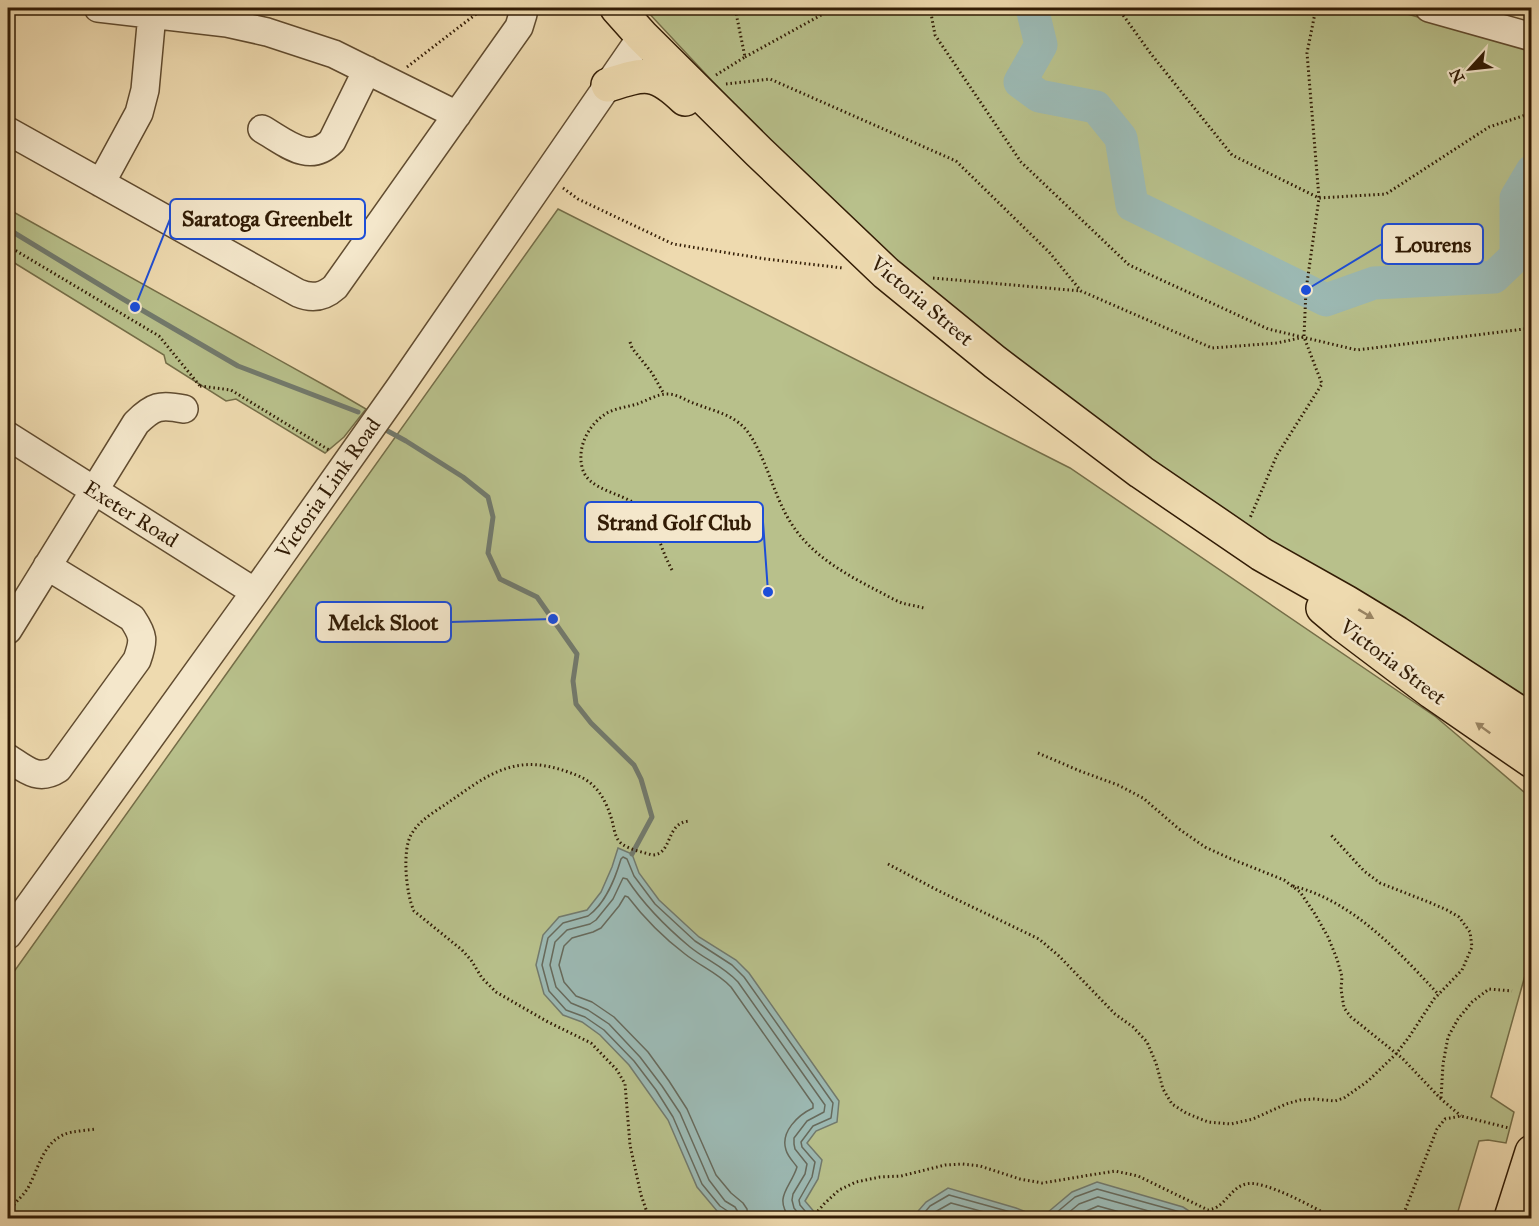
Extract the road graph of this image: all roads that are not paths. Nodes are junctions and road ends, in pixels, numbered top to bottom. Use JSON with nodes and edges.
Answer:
{"nodes":[{"id":1,"x":98,"y":8,"type":"edge"},
{"id":2,"x":522,"y":8,"type":"edge"},
{"id":3,"x":617,"y":8,"type":"edge"},
{"id":4,"x":1429,"y":8,"type":"edge"},
{"id":5,"x":152,"y":14,"type":"junction"},
{"id":6,"x":642,"y":36,"type":"junction"},
{"id":7,"x":1532,"y":37,"type":"edge"},
{"id":8,"x":377,"y":76,"type":"junction"},
{"id":9,"x":608,"y":85,"type":"junction"},
{"id":10,"x":457,"y":115,"type":"junction"},
{"id":11,"x":262,"y":129,"type":"dead end"},
{"id":12,"x":8,"y":131,"type":"edge"},
{"id":13,"x":759,"y":152,"type":"junction"},
{"id":14,"x":101,"y":183,"type":"junction"},
{"id":15,"x":184,"y":409,"type":"road end"},
{"id":16,"x":8,"y":436,"type":"edge"},
{"id":17,"x":94,"y":491,"type":"junction"},
{"id":18,"x":1250,"y":547,"type":"junction"},
{"id":19,"x":47,"y":566,"type":"junction"},
{"id":20,"x":255,"y":592,"type":"junction"},
{"id":21,"x":11,"y":615,"type":"edge"},
{"id":22,"x":1532,"y":721,"type":"edge"},
{"id":23,"x":8,"y":758,"type":"edge"},
{"id":24,"x":1532,"y":761,"type":"edge"},
{"id":25,"x":8,"y":935,"type":"edge"},
{"id":26,"x":1532,"y":1152,"type":"edge"},
{"id":27,"x":1511,"y":1218,"type":"edge"}],
"edges":[{"from":1,"to":5,"type":"street"},
{"from":2,"to":10,"type":"street"},
{"from":3,"to":6,"type":"main road","name":"Victoria Street"},
{"from":4,"to":7,"type":"street"},
{"from":5,"to":8,"type":"street"},
{"from":5,"to":14,"type":"street"},
{"from":6,"to":9,"type":"street","name":"Victoria Link Road"},
{"from":6,"to":13,"type":"main road","name":"Victoria Street"},
{"from":8,"to":10,"type":"street"},
{"from":8,"to":11,"type":"street"},
{"from":9,"to":13,"type":"main road"},
{"from":9,"to":20,"type":"street","name":"Victoria Link Road"},
{"from":10,"to":14,"type":"street"},
{"from":12,"to":14,"type":"street"},
{"from":13,"to":18,"type":"main road","name":"Victoria Street"},
{"from":15,"to":17,"type":"street"},
{"from":16,"to":17,"type":"street","name":"Exeter Road"},
{"from":17,"to":19,"type":"street"},
{"from":17,"to":20,"type":"street","name":"Exeter Road"},
{"from":18,"to":22,"type":"main road","name":"Victoria Street","one_way":true},
{"from":24,"to":18,"type":"main road","name":"Victoria Street","one_way":true},
{"from":19,"to":21,"type":"street"},
{"from":19,"to":23,"type":"street"},
{"from":20,"to":25,"type":"street","name":"Victoria Link Road"},
{"from":26,"to":27,"type":"main road"}]}
